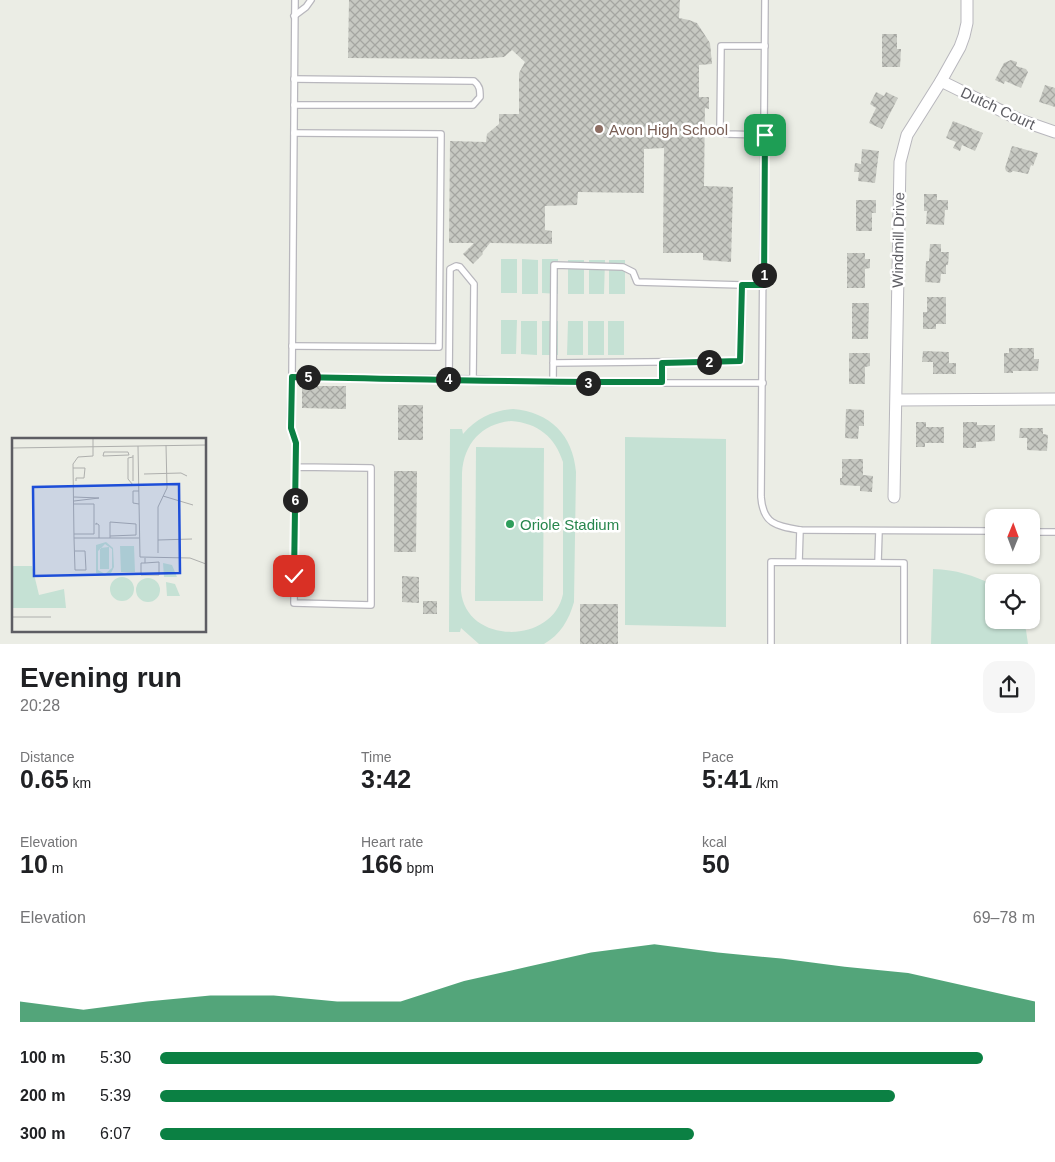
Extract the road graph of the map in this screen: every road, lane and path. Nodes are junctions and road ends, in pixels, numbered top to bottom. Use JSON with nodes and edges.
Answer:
{"nodes":[{"id":1,"x":295,"y":0,"type":"edge"},
{"id":2,"x":311,"y":0,"type":"edge"},
{"id":3,"x":765,"y":0,"type":"edge"},
{"id":4,"x":967,"y":0,"type":"edge"},
{"id":5,"x":294,"y":16,"type":"junction"},
{"id":6,"x":765,"y":46,"type":"junction"},
{"id":7,"x":294,"y":79,"type":"junction"},
{"id":8,"x":941,"y":81,"type":"junction"},
{"id":9,"x":294,"y":106,"type":"junction"},
{"id":10,"x":1055,"y":132,"type":"edge"},
{"id":11,"x":294,"y":133,"type":"junction"},
{"id":12,"x":765,"y":135,"type":"junction"},
{"id":13,"x":742,"y":285,"type":"junction"},
{"id":14,"x":764,"y":285,"type":"junction"},
{"id":15,"x":292,"y":346,"type":"junction"},
{"id":16,"x":553,"y":362,"type":"junction"},
{"id":17,"x":662,"y":363,"type":"junction"},
{"id":18,"x":292,"y":377,"type":"junction"},
{"id":19,"x":449,"y":379,"type":"junction"},
{"id":20,"x":473,"y":380,"type":"junction"},
{"id":21,"x":662,"y":382,"type":"junction"},
{"id":22,"x":553,"y":383,"type":"junction"},
{"id":23,"x":763,"y":383,"type":"junction"},
{"id":24,"x":1055,"y":399,"type":"edge"},
{"id":25,"x":896,"y":400,"type":"junction"},
{"id":26,"x":296,"y":467,"type":"junction"},
{"id":27,"x":894,"y":497,"type":"dead end"},
{"id":28,"x":800,"y":530,"type":"junction"},
{"id":29,"x":878,"y":531,"type":"junction"},
{"id":30,"x":985,"y":531,"type":"edge"},
{"id":31,"x":1040,"y":532,"type":"edge"},
{"id":32,"x":1055,"y":532,"type":"edge"},
{"id":33,"x":799,"y":562,"type":"junction"},
{"id":34,"x":878,"y":562,"type":"junction"},
{"id":35,"x":771,"y":644,"type":"edge"},
{"id":36,"x":904,"y":644,"type":"edge"}],
"edges":[{"from":1,"to":5,"type":"lane"},
{"from":2,"to":5,"type":"lane"},
{"from":3,"to":6,"type":"lane"},
{"from":4,"to":8,"type":"street","name":"Windmill Drive"},
{"from":5,"to":7,"type":"lane"},
{"from":6,"to":12,"type":"lane"},
{"from":6,"to":12,"type":"lane"},
{"from":7,"to":9,"type":"lane"},
{"from":7,"to":9,"type":"lane"},
{"from":8,"to":10,"type":"street","name":"Dutch Court"},
{"from":8,"to":25,"type":"street","name":"Windmill Drive"},
{"from":9,"to":11,"type":"lane"},
{"from":11,"to":15,"type":"lane"},
{"from":11,"to":15,"type":"lane"},
{"from":12,"to":14,"type":"lane"},
{"from":13,"to":14,"type":"lane"},
{"from":13,"to":16,"type":"lane"},
{"from":13,"to":17,"type":"lane"},
{"from":14,"to":23,"type":"lane"},
{"from":15,"to":18,"type":"lane"},
{"from":16,"to":17,"type":"lane"},
{"from":16,"to":22,"type":"lane"},
{"from":17,"to":21,"type":"lane"},
{"from":18,"to":19,"type":"lane"},
{"from":18,"to":26,"type":"lane"},
{"from":19,"to":20,"type":"lane"},
{"from":19,"to":20,"type":"lane"},
{"from":20,"to":22,"type":"lane"},
{"from":21,"to":22,"type":"lane"},
{"from":21,"to":23,"type":"lane"},
{"from":23,"to":28,"type":"lane"},
{"from":24,"to":25,"type":"street"},
{"from":25,"to":27,"type":"street","name":"Windmill Drive"},
{"from":26,"to":26,"type":"lane"},
{"from":28,"to":29,"type":"lane"},
{"from":28,"to":33,"type":"lane"},
{"from":29,"to":30,"type":"lane"},
{"from":29,"to":34,"type":"lane"},
{"from":31,"to":32,"type":"lane"},
{"from":33,"to":34,"type":"lane"},
{"from":33,"to":35,"type":"lane"},
{"from":34,"to":36,"type":"lane"}]}
